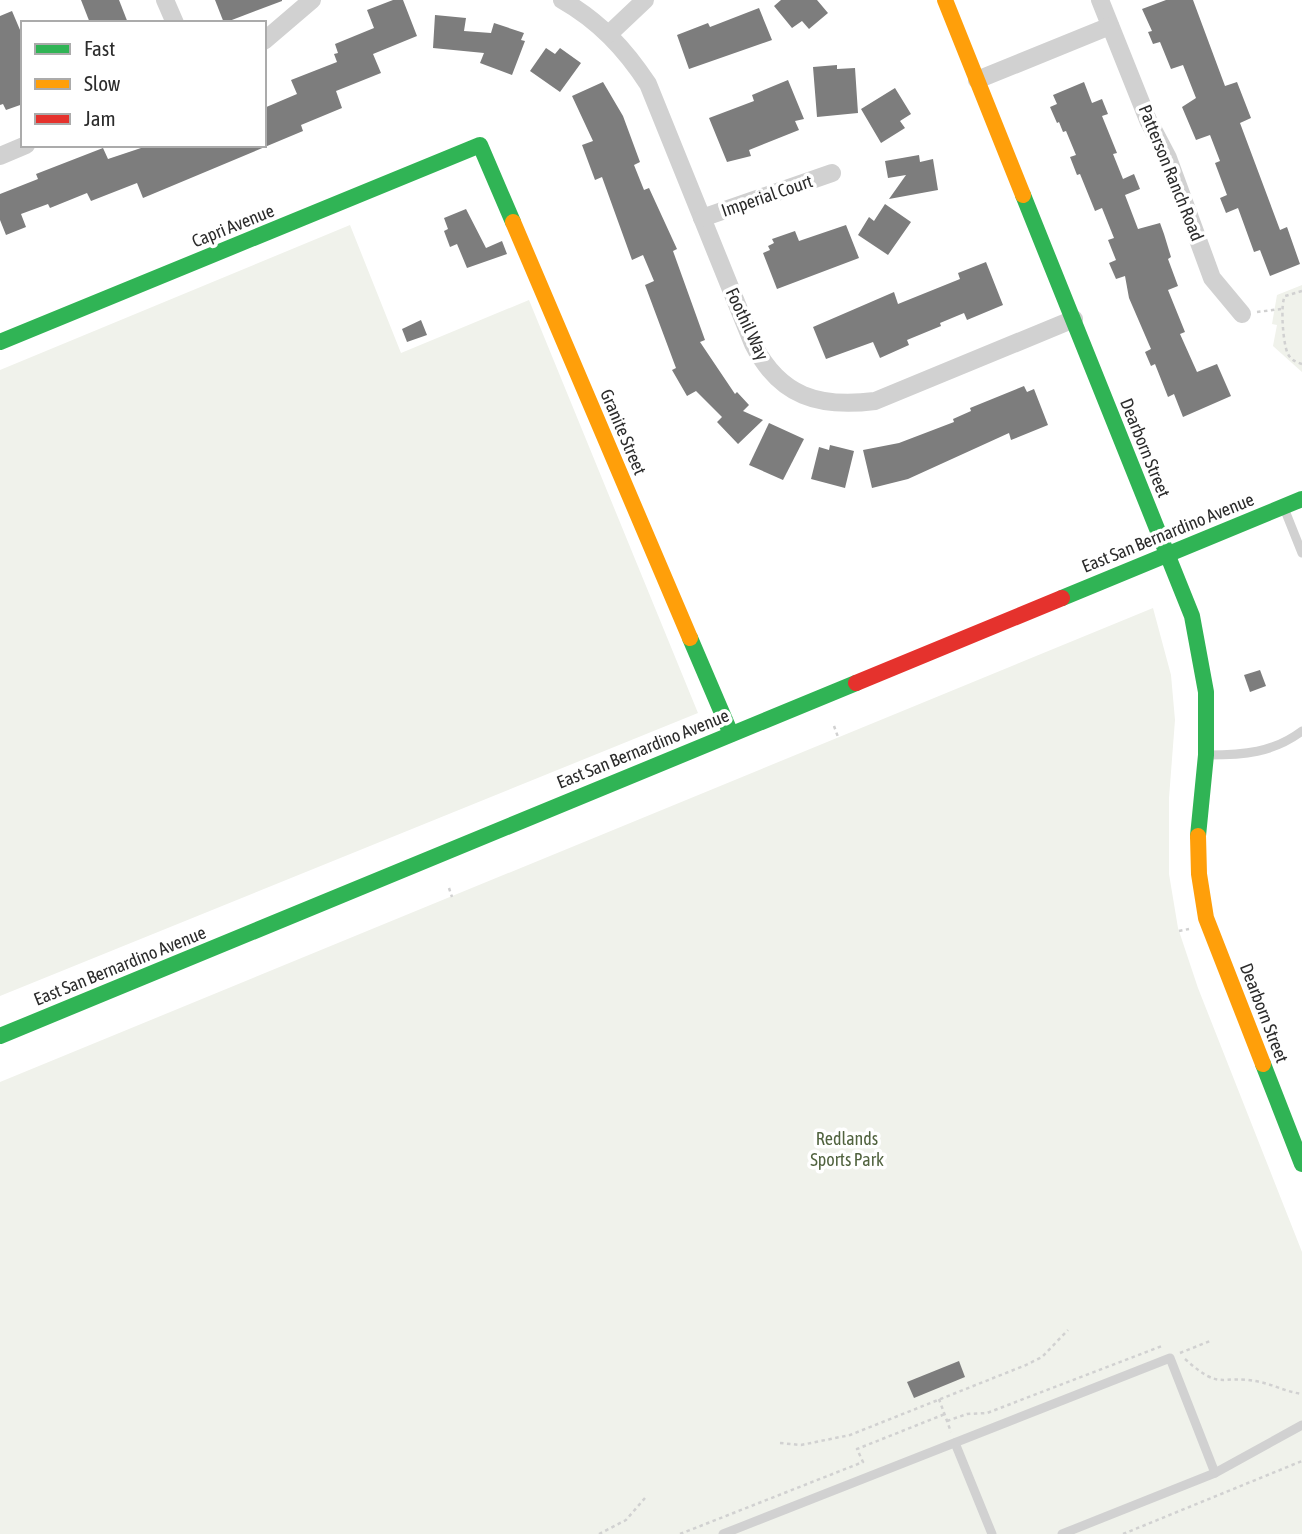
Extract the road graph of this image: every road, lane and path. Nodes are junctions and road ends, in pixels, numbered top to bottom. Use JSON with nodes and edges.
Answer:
{"nodes":[{"id":1,"x":165,"y":0,"type":"edge"},
{"id":2,"x":312,"y":0,"type":"edge"},
{"id":3,"x":562,"y":0,"type":"edge"},
{"id":4,"x":645,"y":0,"type":"edge"},
{"id":5,"x":945,"y":0,"type":"edge"},
{"id":6,"x":1100,"y":0,"type":"edge"},
{"id":7,"x":174,"y":21,"type":"edge"},
{"id":8,"x":1110,"y":26,"type":"junction"},
{"id":9,"x":609,"y":34,"type":"junction"},
{"id":10,"x":266,"y":39,"type":"edge"},
{"id":11,"x":977,"y":80,"type":"junction"},
{"id":12,"x":480,"y":145,"type":"joint"},
{"id":13,"x":21,"y":147,"type":"edge"},
{"id":14,"x":0,"y":156,"type":"edge"},
{"id":15,"x":832,"y":173,"type":"dead end"},
{"id":16,"x":702,"y":218,"type":"junction"},
{"id":17,"x":1302,"y":291,"type":"edge"},
{"id":18,"x":1281,"y":309,"type":"junction"},
{"id":19,"x":1242,"y":314,"type":"joint"},
{"id":20,"x":1074,"y":319,"type":"junction"},
{"id":21,"x":0,"y":342,"type":"edge"},
{"id":22,"x":1302,"y":364,"type":"edge"},
{"id":23,"x":1302,"y":499,"type":"edge"},
{"id":24,"x":1284,"y":506,"type":"junction"},
{"id":25,"x":1302,"y":553,"type":"edge"},
{"id":26,"x":1167,"y":555,"type":"junction"},
{"id":27,"x":834,"y":726,"type":"dead end"},
{"id":28,"x":1302,"y":731,"type":"edge"},
{"id":29,"x":731,"y":734,"type":"junction"},
{"id":30,"x":838,"y":737,"type":"dead end"},
{"id":31,"x":1206,"y":755,"type":"junction"},
{"id":32,"x":449,"y":888,"type":"dead end"},
{"id":33,"x":452,"y":897,"type":"dead end"},
{"id":34,"x":1189,"y":929,"type":"dead end"},
{"id":35,"x":1179,"y":931,"type":"dead end"},
{"id":36,"x":0,"y":1037,"type":"edge"},
{"id":37,"x":1302,"y":1164,"type":"edge"},
{"id":38,"x":1068,"y":1330,"type":"dead end"},
{"id":39,"x":1210,"y":1341,"type":"dead end"},
{"id":40,"x":1179,"y":1354,"type":"dead end"},
{"id":41,"x":939,"y":1399,"type":"junction"},
{"id":42,"x":944,"y":1414,"type":"junction"},
{"id":43,"x":1302,"y":1425,"type":"edge"},
{"id":44,"x":780,"y":1443,"type":"dead end"},
{"id":45,"x":956,"y":1443,"type":"junction"},
{"id":46,"x":1302,"y":1461,"type":"edge"},
{"id":47,"x":1215,"y":1473,"type":"junction"},
{"id":48,"x":645,"y":1498,"type":"dead end"},
{"id":49,"x":745,"y":1530,"type":"edge"},
{"id":50,"x":599,"y":1534,"type":"edge"},
{"id":51,"x":680,"y":1534,"type":"edge"},
{"id":52,"x":723,"y":1534,"type":"edge"},
{"id":53,"x":992,"y":1534,"type":"edge"},
{"id":54,"x":1062,"y":1534,"type":"edge"},
{"id":55,"x":1123,"y":1534,"type":"edge"}],
"edges":[{"from":1,"to":7,"type":"street"},
{"from":2,"to":10,"type":"street"},
{"from":3,"to":9,"type":"street","name":"Foothil Way"},
{"from":4,"to":9,"type":"street"},
{"from":5,"to":11,"type":"street","name":"Dearborn Street"},
{"from":6,"to":8,"type":"street","name":"Patterson Ranch Road"},
{"from":8,"to":11,"type":"street"},
{"from":8,"to":19,"type":"street","name":"Patterson Ranch Road"},
{"from":9,"to":16,"type":"street","name":"Foothil Way"},
{"from":11,"to":20,"type":"street","name":"Dearborn Street"},
{"from":12,"to":21,"type":"street","name":"Capri Avenue"},
{"from":12,"to":29,"type":"street","name":"Granite Street"},
{"from":13,"to":14,"type":"street"},
{"from":15,"to":16,"type":"street","name":"Imperial Court"},
{"from":16,"to":20,"type":"street","name":"Foothil Way"},
{"from":17,"to":18,"type":"path"},
{"from":18,"to":19,"type":"path"},
{"from":18,"to":22,"type":"path"},
{"from":20,"to":26,"type":"street","name":"Dearborn Street"},
{"from":23,"to":24,"type":"street","name":"East San Bernardino Avenue"},
{"from":24,"to":25,"type":"lane"},
{"from":24,"to":26,"type":"street","name":"East San Bernardino Avenue"},
{"from":26,"to":29,"type":"street","name":"East San Bernardino Avenue"},
{"from":26,"to":31,"type":"street","name":"Dearborn Street"},
{"from":27,"to":30,"type":"path"},
{"from":28,"to":31,"type":"lane"},
{"from":29,"to":36,"type":"street","name":"East San Bernardino Avenue"},
{"from":31,"to":37,"type":"street","name":"Dearborn Street"},
{"from":32,"to":33,"type":"path"},
{"from":34,"to":35,"type":"path"},
{"from":38,"to":41,"type":"path"},
{"from":39,"to":40,"type":"path"},
{"from":41,"to":42,"type":"path"},
{"from":41,"to":44,"type":"path"},
{"from":42,"to":45,"type":"path"},
{"from":42,"to":51,"type":"path"},
{"from":43,"to":47,"type":"lane"},
{"from":45,"to":47,"type":"lane"},
{"from":45,"to":49,"type":"lane"},
{"from":45,"to":53,"type":"lane"},
{"from":46,"to":55,"type":"path"},
{"from":47,"to":54,"type":"lane"},
{"from":48,"to":50,"type":"path"},
{"from":49,"to":52,"type":"lane"}]}
